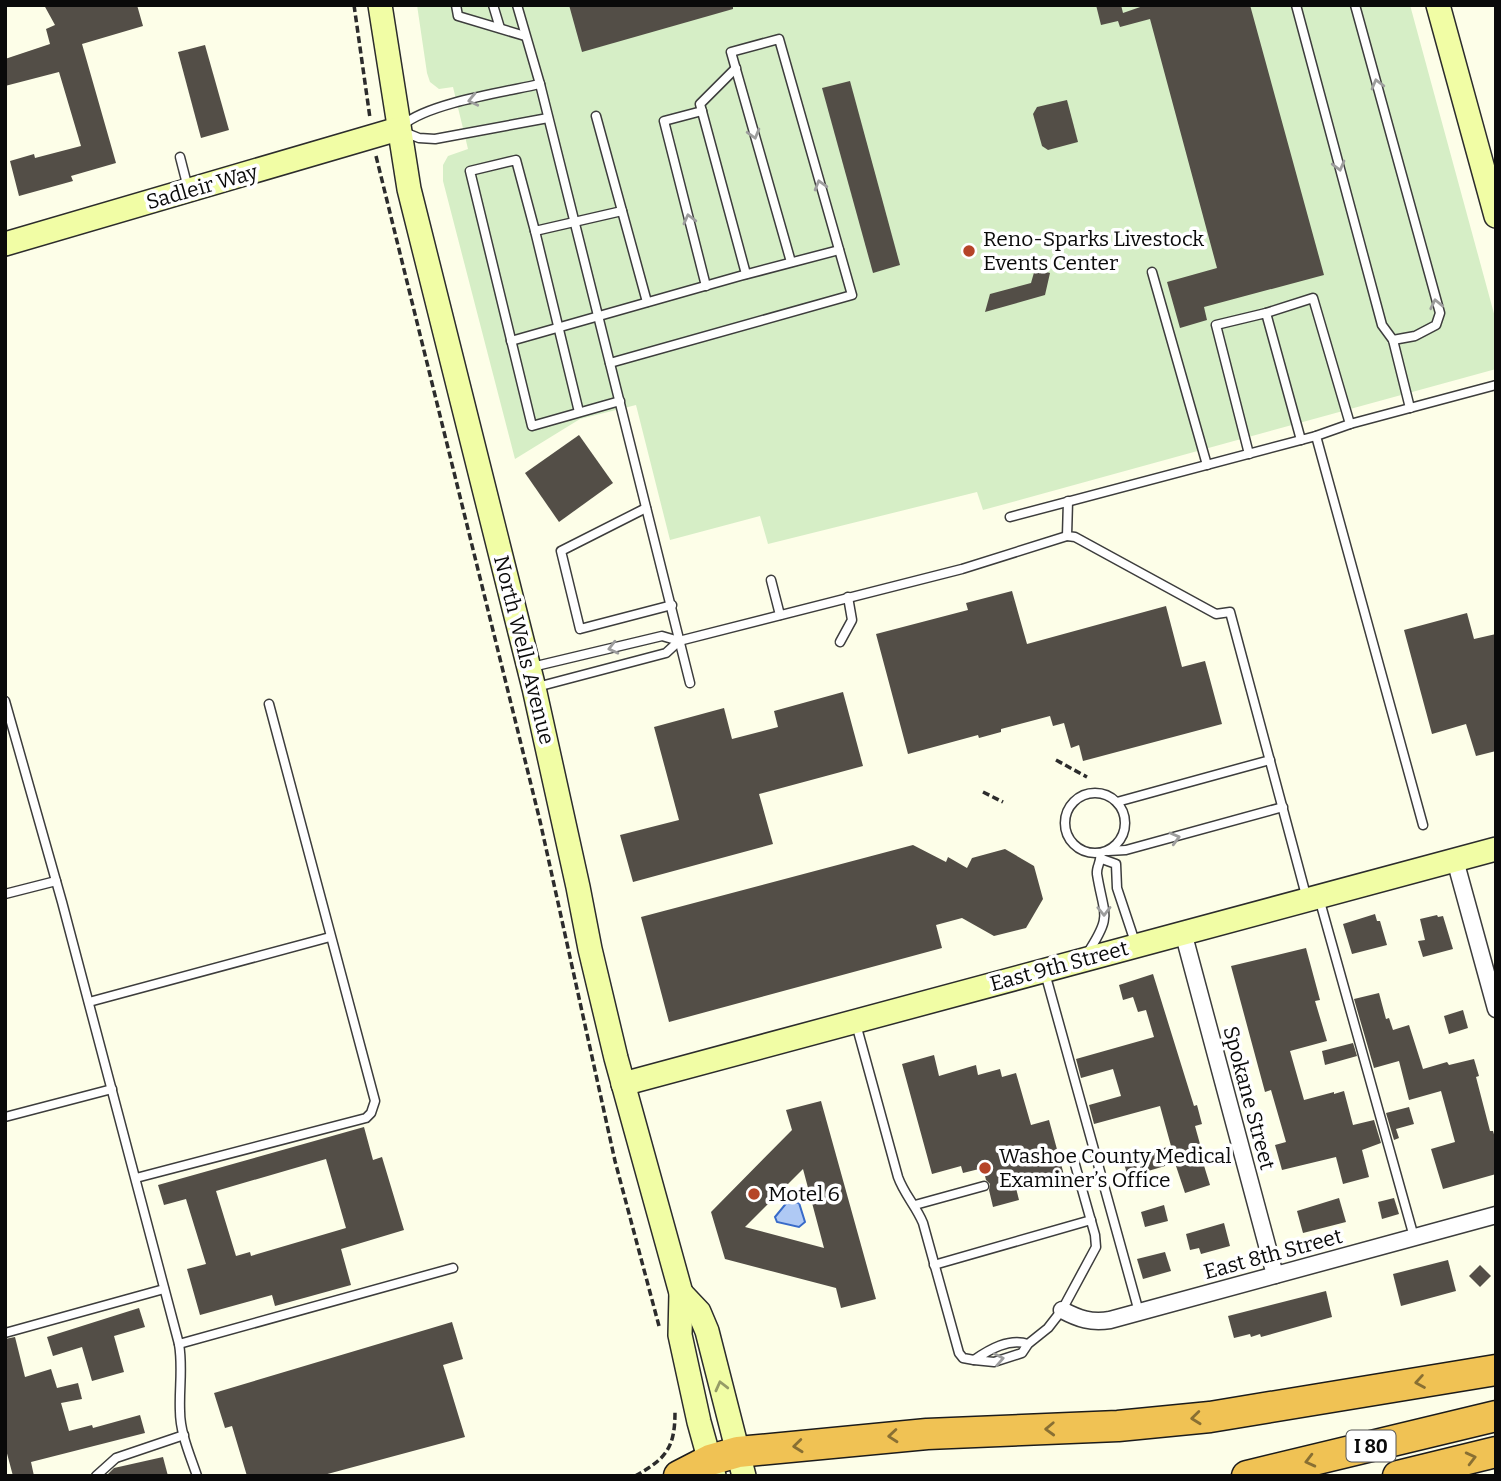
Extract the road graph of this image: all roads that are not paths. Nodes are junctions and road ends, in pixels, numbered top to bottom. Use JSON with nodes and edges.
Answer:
{"nodes":[{"id":1,"x":380,"y":5,"type":"edge"},
{"id":2,"x":456,"y":5,"type":"edge"},
{"id":3,"x":493,"y":5,"type":"edge"},
{"id":4,"x":517,"y":5,"type":"edge"},
{"id":5,"x":1296,"y":5,"type":"edge"},
{"id":6,"x":1355,"y":5,"type":"edge"},
{"id":7,"x":1438,"y":5,"type":"edge"},
{"id":8,"x":500,"y":28,"type":"junction"},
{"id":9,"x":526,"y":36,"type":"junction"},
{"id":10,"x":736,"y":68,"type":"junction"},
{"id":11,"x":540,"y":84,"type":"junction"},
{"id":12,"x":702,"y":111,"type":"junction"},
{"id":13,"x":596,"y":116,"type":"dead end"},
{"id":14,"x":548,"y":118,"type":"junction"},
{"id":15,"x":398,"y":129,"type":"junction"},
{"id":16,"x":180,"y":157,"type":"dead end"},
{"id":17,"x":189,"y":191,"type":"junction"},
{"id":18,"x":622,"y":211,"type":"junction"},
{"id":19,"x":1496,"y":216,"type":"edge"},
{"id":20,"x":573,"y":222,"type":"junction"},
{"id":21,"x":535,"y":231,"type":"junction"},
{"id":22,"x":5,"y":244,"type":"edge"},
{"id":23,"x":839,"y":250,"type":"junction"},
{"id":24,"x":791,"y":262,"type":"junction"},
{"id":25,"x":1152,"y":272,"type":"dead end"},
{"id":26,"x":746,"y":274,"type":"junction"},
{"id":27,"x":706,"y":286,"type":"junction"},
{"id":28,"x":647,"y":302,"type":"junction"},
{"id":29,"x":1266,"y":313,"type":"junction"},
{"id":30,"x":597,"y":316,"type":"junction"},
{"id":31,"x":559,"y":328,"type":"junction"},
{"id":32,"x":1393,"y":340,"type":"junction"},
{"id":33,"x":512,"y":341,"type":"junction"},
{"id":34,"x":610,"y":363,"type":"junction"},
{"id":35,"x":1496,"y":385,"type":"edge"},
{"id":36,"x":620,"y":401,"type":"junction"},
{"id":37,"x":1410,"y":408,"type":"junction"},
{"id":38,"x":579,"y":412,"type":"junction"},
{"id":39,"x":1350,"y":425,"type":"junction"},
{"id":40,"x":1316,"y":436,"type":"junction"},
{"id":41,"x":1301,"y":440,"type":"junction"},
{"id":42,"x":1249,"y":454,"type":"junction"},
{"id":43,"x":1207,"y":465,"type":"junction"},
{"id":44,"x":1068,"y":501,"type":"junction"},
{"id":45,"x":646,"y":508,"type":"junction"},
{"id":46,"x":1010,"y":517,"type":"dead end"},
{"id":47,"x":1067,"y":536,"type":"junction"},
{"id":48,"x":771,"y":580,"type":"dead end"},
{"id":49,"x":848,"y":597,"type":"junction"},
{"id":50,"x":672,"y":605,"type":"junction"},
{"id":51,"x":780,"y":615,"type":"junction"},
{"id":52,"x":679,"y":641,"type":"junction"},
{"id":53,"x":840,"y":642,"type":"dead end"},
{"id":54,"x":532,"y":678,"type":"junction"},
{"id":55,"x":691,"y":683,"type":"dead end"},
{"id":56,"x":5,"y":701,"type":"edge"},
{"id":57,"x":269,"y":704,"type":"dead end"},
{"id":58,"x":1270,"y":760,"type":"junction"},
{"id":59,"x":1117,"y":802,"type":"junction"},
{"id":60,"x":1283,"y":807,"type":"junction"},
{"id":61,"x":1423,"y":825,"type":"dead end"},
{"id":62,"x":1496,"y":849,"type":"edge"},
{"id":63,"x":1103,"y":854,"type":"junction"},
{"id":64,"x":1455,"y":860,"type":"junction"},
{"id":65,"x":56,"y":881,"type":"junction"},
{"id":66,"x":5,"y":894,"type":"edge"},
{"id":67,"x":1312,"y":897,"type":"junction"},
{"id":68,"x":1183,"y":932,"type":"junction"},
{"id":69,"x":330,"y":936,"type":"junction"},
{"id":70,"x":1136,"y":945,"type":"junction"},
{"id":71,"x":1084,"y":959,"type":"junction"},
{"id":72,"x":1044,"y":970,"type":"junction"},
{"id":73,"x":89,"y":1002,"type":"junction"},
{"id":74,"x":1496,"y":1009,"type":"edge"},
{"id":75,"x":855,"y":1021,"type":"junction"},
{"id":76,"x":623,"y":1084,"type":"junction"},
{"id":77,"x":112,"y":1089,"type":"junction"},
{"id":78,"x":5,"y":1117,"type":"edge"},
{"id":79,"x":1074,"y":1161,"type":"dead end"},
{"id":80,"x":136,"y":1178,"type":"junction"},
{"id":81,"x":984,"y":1186,"type":"dead end"},
{"id":82,"x":915,"y":1206,"type":"junction"},
{"id":83,"x":1496,"y":1215,"type":"edge"},
{"id":84,"x":1091,"y":1220,"type":"junction"},
{"id":85,"x":1414,"y":1237,"type":"junction"},
{"id":86,"x":934,"y":1265,"type":"junction"},
{"id":87,"x":453,"y":1268,"type":"dead end"},
{"id":88,"x":1275,"y":1275,"type":"junction"},
{"id":89,"x":164,"y":1289,"type":"junction"},
{"id":90,"x":1062,"y":1310,"type":"junction"},
{"id":91,"x":1139,"y":1312,"type":"junction"},
{"id":92,"x":5,"y":1334,"type":"edge"},
{"id":93,"x":179,"y":1344,"type":"junction"},
{"id":94,"x":1028,"y":1344,"type":"junction"},
{"id":95,"x":974,"y":1360,"type":"junction"},
{"id":96,"x":1496,"y":1370,"type":"edge"},
{"id":97,"x":1496,"y":1416,"type":"edge"},
{"id":98,"x":184,"y":1435,"type":"junction"},
{"id":99,"x":1496,"y":1452,"type":"edge"},
{"id":100,"x":726,"y":1466,"type":"edge"},
{"id":101,"x":96,"y":1476,"type":"edge"},
{"id":102,"x":197,"y":1476,"type":"edge"},
{"id":103,"x":679,"y":1476,"type":"edge"},
{"id":104,"x":1247,"y":1476,"type":"edge"},
{"id":105,"x":1398,"y":1476,"type":"edge"}],
"edges":[{"from":1,"to":15,"type":"street","name":"North Wells Avenue"},
{"from":2,"to":8,"type":"lane"},
{"from":3,"to":8,"type":"lane"},
{"from":4,"to":9,"type":"lane"},
{"from":5,"to":32,"type":"lane","one_way":true},
{"from":32,"to":6,"type":"lane","one_way":true},
{"from":7,"to":19,"type":"street"},
{"from":8,"to":9,"type":"lane"},
{"from":9,"to":11,"type":"lane"},
{"from":10,"to":12,"type":"lane"},
{"from":23,"to":10,"type":"lane","one_way":true},
{"from":10,"to":24,"type":"lane","one_way":true},
{"from":11,"to":14,"type":"lane"},
{"from":11,"to":15,"type":"lane","one_way":true},
{"from":12,"to":26,"type":"lane"},
{"from":27,"to":12,"type":"lane","one_way":true},
{"from":13,"to":18,"type":"lane"},
{"from":14,"to":15,"type":"lane"},
{"from":14,"to":20,"type":"lane"},
{"from":15,"to":17,"type":"street","name":"Sadleir Way"},
{"from":15,"to":54,"type":"street","name":"North Wells Avenue"},
{"from":16,"to":17,"type":"lane"},
{"from":17,"to":22,"type":"street","name":"Sadleir Way"},
{"from":18,"to":20,"type":"lane"},
{"from":18,"to":28,"type":"lane"},
{"from":20,"to":21,"type":"lane"},
{"from":20,"to":30,"type":"lane"},
{"from":21,"to":31,"type":"lane"},
{"from":21,"to":33,"type":"lane"},
{"from":23,"to":24,"type":"lane"},
{"from":23,"to":34,"type":"lane"},
{"from":24,"to":26,"type":"lane"},
{"from":25,"to":43,"type":"lane"},
{"from":26,"to":27,"type":"lane"},
{"from":27,"to":28,"type":"lane"},
{"from":28,"to":30,"type":"lane"},
{"from":29,"to":39,"type":"lane"},
{"from":29,"to":41,"type":"lane"},
{"from":29,"to":42,"type":"lane"},
{"from":30,"to":31,"type":"lane"},
{"from":30,"to":34,"type":"lane"},
{"from":31,"to":33,"type":"lane"},
{"from":31,"to":38,"type":"lane"},
{"from":32,"to":37,"type":"lane"},
{"from":33,"to":38,"type":"lane"},
{"from":34,"to":36,"type":"lane"},
{"from":35,"to":37,"type":"lane"},
{"from":36,"to":38,"type":"lane"},
{"from":36,"to":45,"type":"lane"},
{"from":37,"to":39,"type":"lane"},
{"from":39,"to":40,"type":"lane"},
{"from":40,"to":41,"type":"lane"},
{"from":40,"to":61,"type":"lane"},
{"from":41,"to":42,"type":"lane"},
{"from":42,"to":43,"type":"lane"},
{"from":43,"to":44,"type":"lane"},
{"from":44,"to":46,"type":"lane"},
{"from":44,"to":47,"type":"lane"},
{"from":45,"to":50,"type":"lane"},
{"from":45,"to":50,"type":"lane"},
{"from":47,"to":49,"type":"lane"},
{"from":47,"to":58,"type":"lane"},
{"from":48,"to":51,"type":"lane"},
{"from":49,"to":51,"type":"lane"},
{"from":49,"to":53,"type":"lane"},
{"from":50,"to":52,"type":"lane"},
{"from":51,"to":52,"type":"lane"},
{"from":52,"to":54,"type":"lane"},
{"from":52,"to":54,"type":"lane","one_way":true},
{"from":52,"to":55,"type":"lane"},
{"from":54,"to":76,"type":"street","name":"North Wells Avenue"},
{"from":56,"to":65,"type":"lane"},
{"from":57,"to":69,"type":"lane"},
{"from":58,"to":59,"type":"lane"},
{"from":58,"to":60,"type":"lane"},
{"from":59,"to":63,"type":"lane"},
{"from":59,"to":63,"type":"lane"},
{"from":63,"to":60,"type":"lane","one_way":true},
{"from":60,"to":67,"type":"lane"},
{"from":62,"to":64,"type":"street","name":"East 9th Street"},
{"from":63,"to":70,"type":"lane"},
{"from":63,"to":71,"type":"lane","one_way":true},
{"from":64,"to":67,"type":"street","name":"East 9th Street"},
{"from":64,"to":74,"type":"street"},
{"from":65,"to":66,"type":"lane"},
{"from":65,"to":73,"type":"lane"},
{"from":67,"to":68,"type":"street","name":"East 9th Street"},
{"from":67,"to":85,"type":"lane"},
{"from":68,"to":70,"type":"street","name":"East 9th Street"},
{"from":68,"to":88,"type":"street","name":"Spokane Street"},
{"from":69,"to":73,"type":"lane"},
{"from":69,"to":80,"type":"lane"},
{"from":70,"to":71,"type":"street","name":"East 9th Street"},
{"from":71,"to":72,"type":"street","name":"East 9th Street"},
{"from":72,"to":75,"type":"street","name":"East 9th Street"},
{"from":72,"to":91,"type":"lane"},
{"from":73,"to":77,"type":"lane"},
{"from":75,"to":76,"type":"street","name":"East 9th Street"},
{"from":75,"to":82,"type":"lane"},
{"from":76,"to":100,"type":"street","name":"North Wells Avenue"},
{"from":77,"to":78,"type":"lane"},
{"from":77,"to":80,"type":"lane"},
{"from":79,"to":84,"type":"lane"},
{"from":80,"to":89,"type":"lane"},
{"from":81,"to":82,"type":"lane"},
{"from":82,"to":86,"type":"lane"},
{"from":83,"to":85,"type":"street","name":"East 8th Street"},
{"from":84,"to":86,"type":"lane"},
{"from":84,"to":90,"type":"lane"},
{"from":85,"to":88,"type":"street","name":"East 8th Street"},
{"from":86,"to":95,"type":"lane"},
{"from":87,"to":93,"type":"lane"},
{"from":88,"to":91,"type":"street","name":"East 8th Street"},
{"from":89,"to":92,"type":"lane"},
{"from":89,"to":93,"type":"lane"},
{"from":90,"to":91,"type":"street","name":"East 8th Street"},
{"from":90,"to":94,"type":"lane"},
{"from":93,"to":98,"type":"lane"},
{"from":94,"to":95,"type":"lane"},
{"from":95,"to":94,"type":"lane","one_way":true},
{"from":96,"to":100,"type":"highway","one_way":true},
{"from":97,"to":104,"type":"highway","number":"I 80","one_way":true},
{"from":98,"to":101,"type":"lane"},
{"from":98,"to":102,"type":"lane"},
{"from":105,"to":99,"type":"highway","number":"I 80","one_way":true},
{"from":100,"to":103,"type":"highway"}]}
